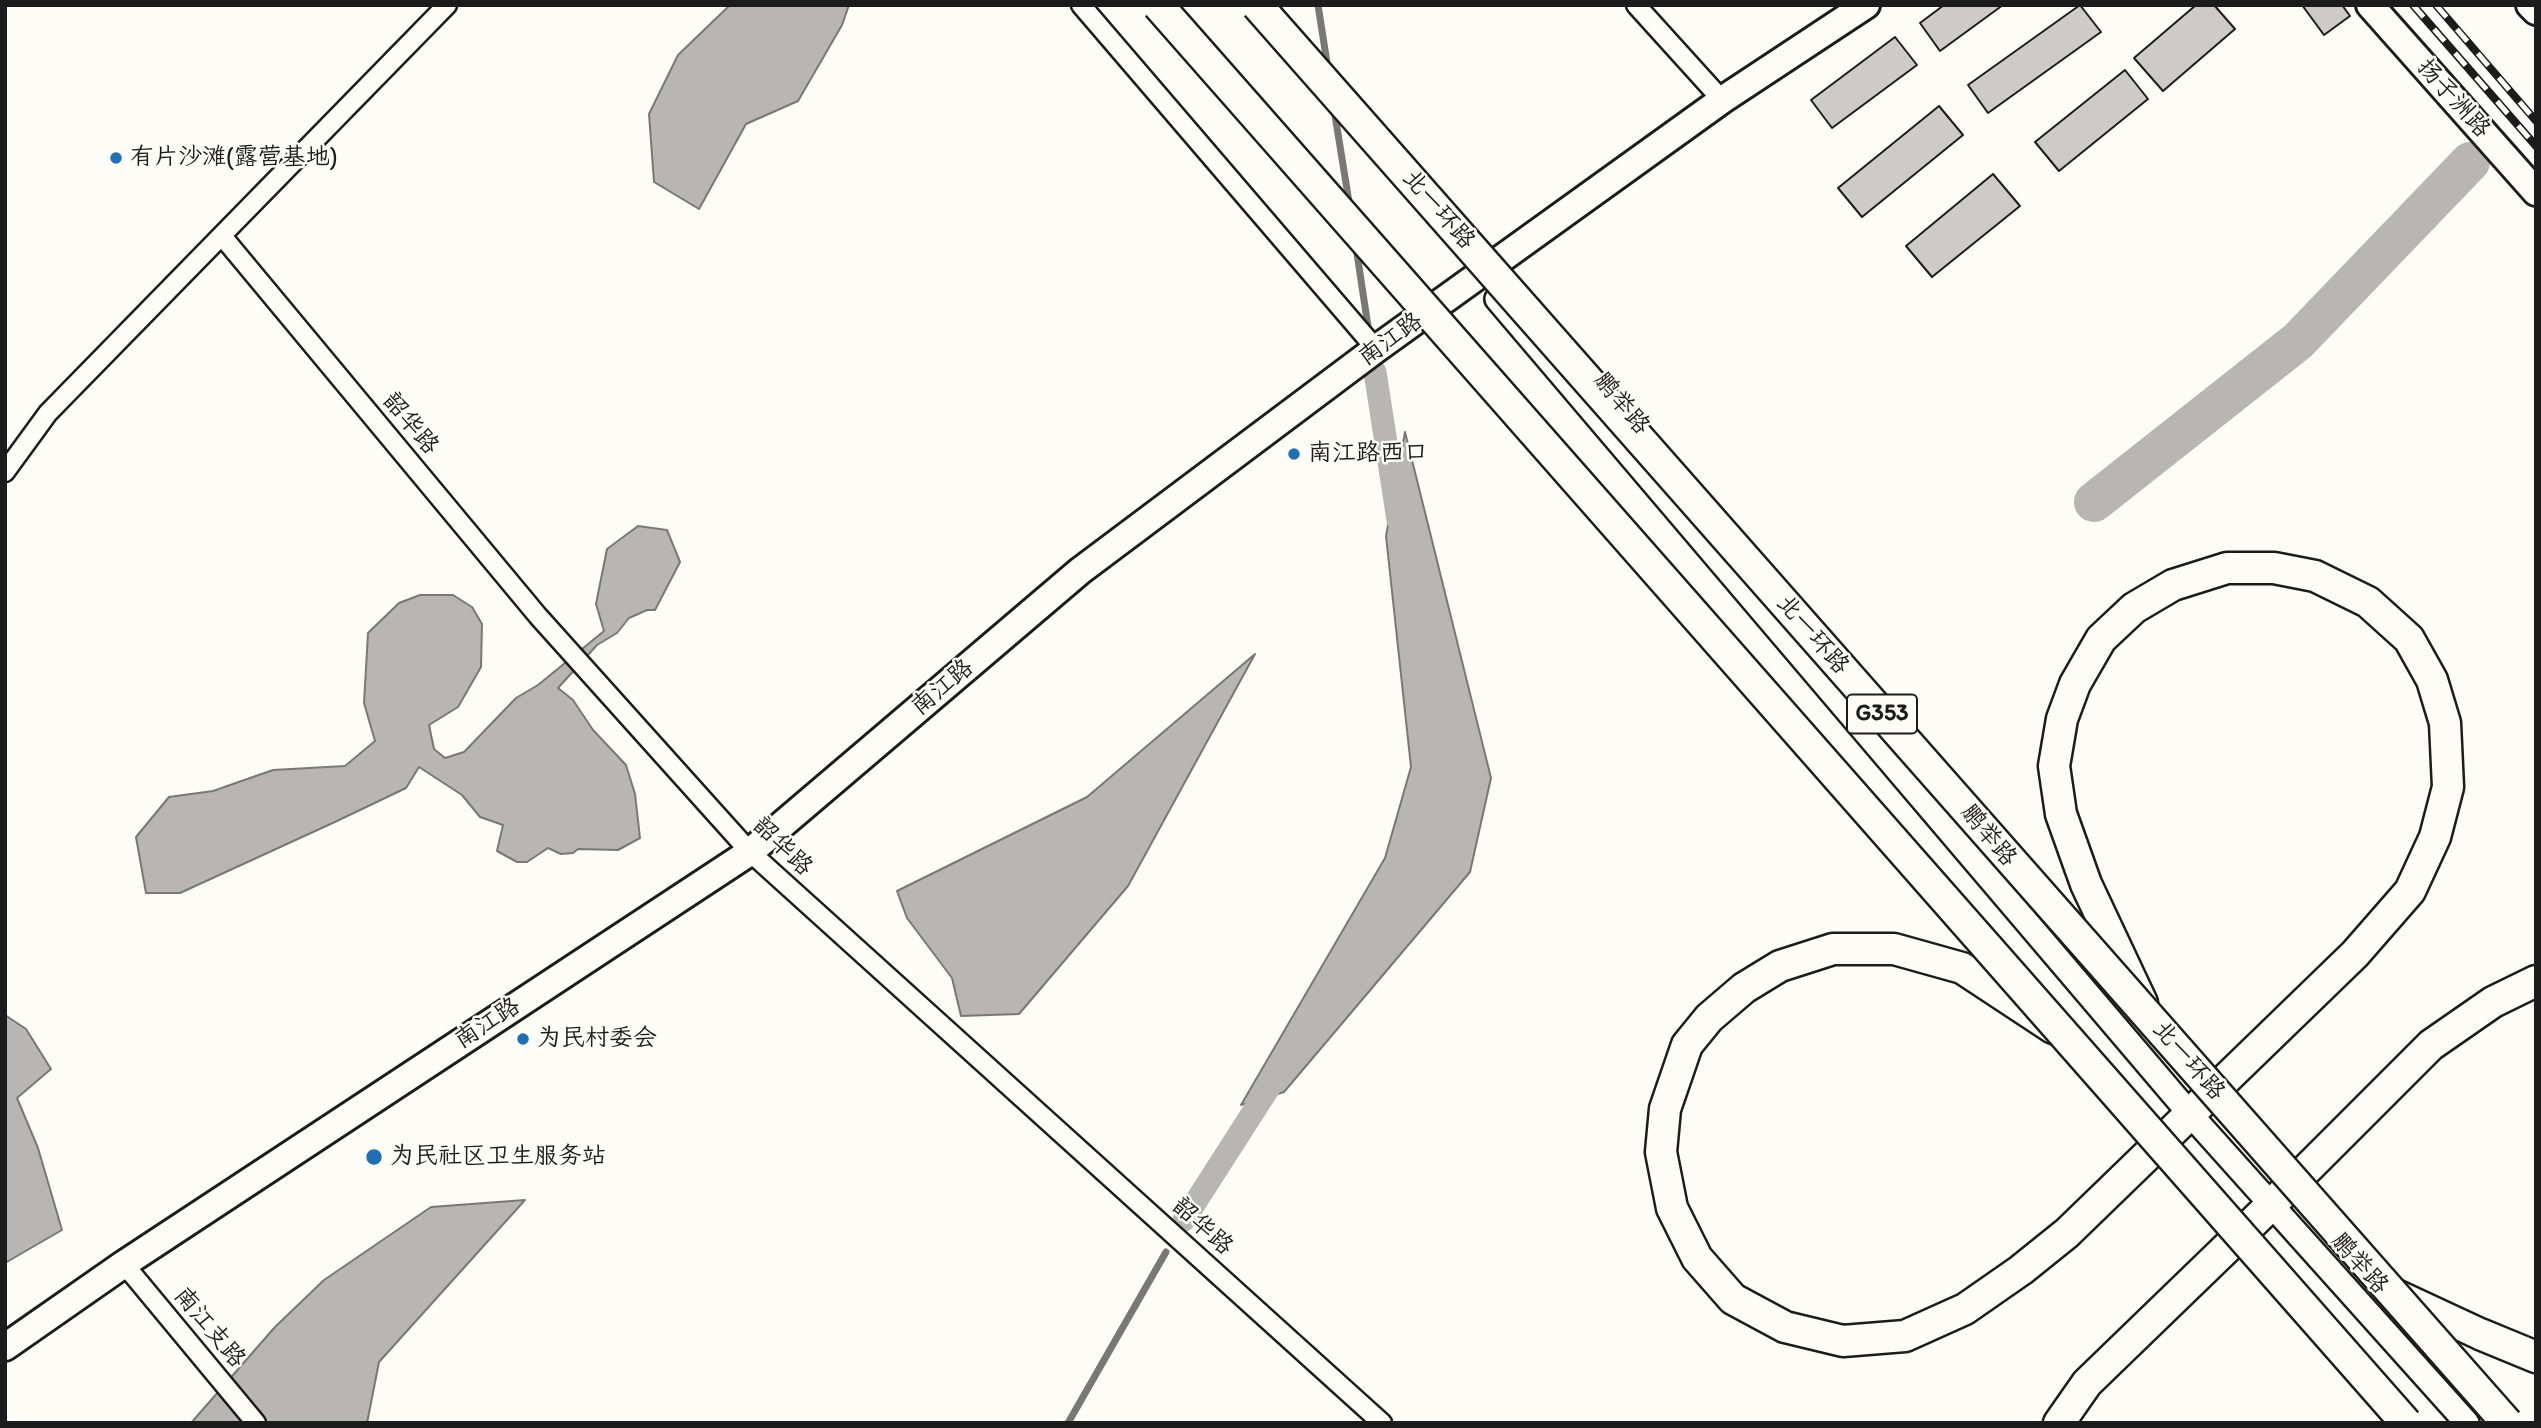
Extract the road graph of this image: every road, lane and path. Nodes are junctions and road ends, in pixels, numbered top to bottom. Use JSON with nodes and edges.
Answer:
{"nodes":[{"id":1,"x":447,"y":5,"type":"edge"},
{"id":2,"x":1081,"y":5,"type":"edge"},
{"id":3,"x":1158,"y":5,"type":"edge"},
{"id":4,"x":1257,"y":5,"type":"edge"},
{"id":5,"x":1636,"y":5,"type":"edge"},
{"id":6,"x":1866,"y":5,"type":"edge"},
{"id":7,"x":2370,"y":5,"type":"edge"},
{"id":8,"x":2530,"y":5,"type":"edge"},
{"id":9,"x":2536,"y":12,"type":"edge"},
{"id":10,"x":1722,"y":100,"type":"junction"},
{"id":11,"x":2536,"y":192,"type":"edge"},
{"id":12,"x":222,"y":236,"type":"junction"},
{"id":13,"x":1478,"y":276,"type":"junction"},
{"id":14,"x":1377,"y":349,"type":"junction"},
{"id":15,"x":5,"y":472,"type":"edge"},
{"id":16,"x":750,"y":852,"type":"junction"},
{"id":17,"x":2536,"y":981,"type":"edge"},
{"id":18,"x":2148,"y":1016,"type":"junction"},
{"id":19,"x":2064,"y":1035,"type":"junction"},
{"id":20,"x":2190,"y":1114,"type":"junction"},
{"id":21,"x":2272,"y":1205,"type":"junction"},
{"id":22,"x":124,"y":1264,"type":"junction"},
{"id":23,"x":2394,"y":1294,"type":"junction"},
{"id":24,"x":5,"y":1347,"type":"edge"},
{"id":25,"x":2339,"y":1348,"type":"junction"},
{"id":26,"x":2536,"y":1357,"type":"edge"},
{"id":27,"x":256,"y":1423,"type":"edge"},
{"id":28,"x":1382,"y":1423,"type":"edge"},
{"id":29,"x":2059,"y":1423,"type":"edge"},
{"id":30,"x":2385,"y":1423,"type":"edge"},
{"id":31,"x":2406,"y":1423,"type":"edge"},
{"id":32,"x":2467,"y":1423,"type":"edge"},
{"id":33,"x":2507,"y":1423,"type":"edge"}],
"edges":[{"from":1,"to":12,"type":"street"},
{"from":2,"to":14,"type":"street"},
{"from":3,"to":19,"type":"highway","bridge":true},
{"from":4,"to":18,"type":"highway","name":"北一环路","number":"G353","bridge":true},
{"from":5,"to":10,"type":"street"},
{"from":6,"to":10,"type":"main road","name":"南江路"},
{"from":7,"to":11,"type":"main road","name":"扬子洲路"},
{"from":8,"to":9,"type":"main road"},
{"from":10,"to":13,"type":"main road","name":"南江路"},
{"from":12,"to":15,"type":"street"},
{"from":12,"to":16,"type":"street","name":"韶华路"},
{"from":13,"to":14,"type":"main road","name":"南江路"},
{"from":13,"to":20,"type":"street","name":"鹏举路"},
{"from":14,"to":16,"type":"main road","name":"南江路"},
{"from":16,"to":22,"type":"main road","name":"南江路"},
{"from":16,"to":28,"type":"street","name":"韶华路"},
{"from":17,"to":21,"type":"highway"},
{"from":18,"to":20,"type":"highway","bridge":true},
{"from":18,"to":23,"type":"highway","name":"北一环路","number":"G353","bridge":true},
{"from":19,"to":20,"type":"highway","bridge":true},
{"from":19,"to":25,"type":"highway","bridge":true},
{"from":20,"to":21,"type":"street","name":"鹏举路"},
{"from":21,"to":29,"type":"highway"},
{"from":21,"to":32,"type":"street","name":"鹏举路"},
{"from":22,"to":24,"type":"main road","name":"南江路"},
{"from":22,"to":27,"type":"street","name":"南江支路"},
{"from":23,"to":26,"type":"highway"},
{"from":23,"to":33,"type":"highway","name":"北一环路","number":"G353","bridge":true},
{"from":25,"to":30,"type":"highway","bridge":true},
{"from":25,"to":31,"type":"highway","bridge":true}]}
